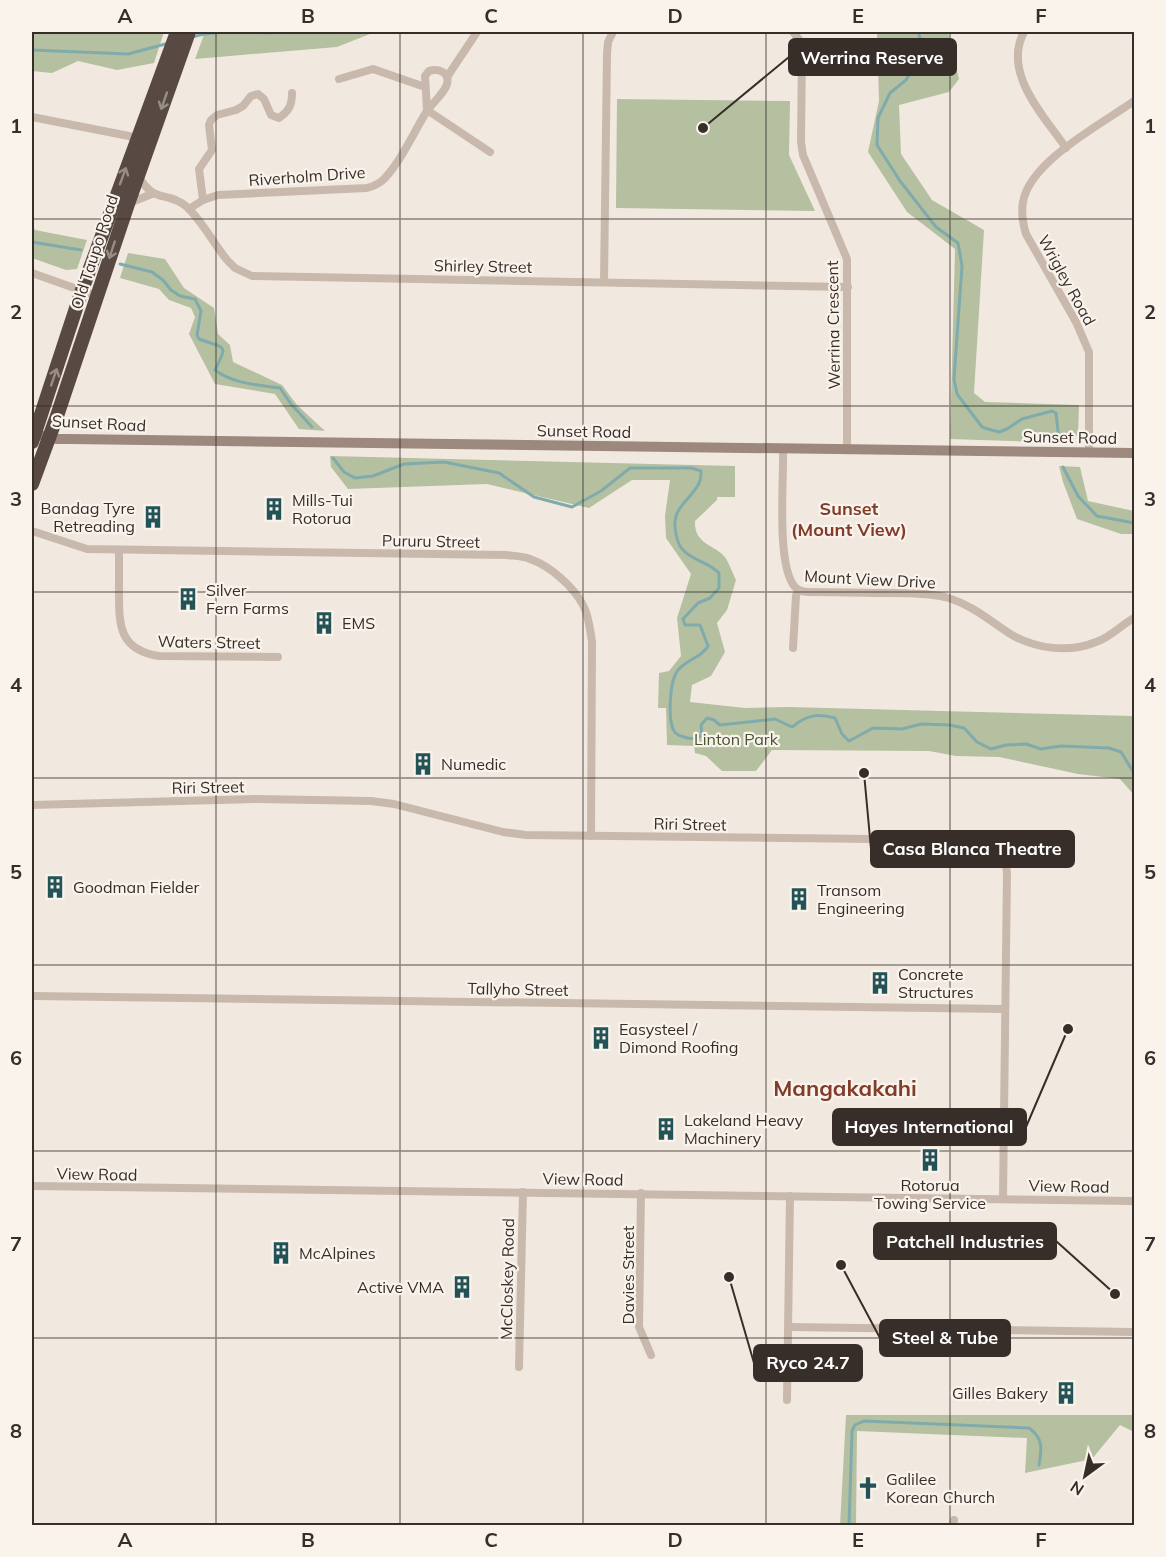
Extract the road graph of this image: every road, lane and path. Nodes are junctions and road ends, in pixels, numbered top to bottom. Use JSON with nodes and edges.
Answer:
{"nodes":[{"id":1,"x":177,"y":32,"type":"edge"},
{"id":2,"x":189,"y":32,"type":"edge"},
{"id":3,"x":477,"y":32,"type":"edge"},
{"id":4,"x":613,"y":32,"type":"edge"},
{"id":5,"x":793,"y":32,"type":"edge"},
{"id":6,"x":1024,"y":32,"type":"edge"},
{"id":7,"x":173,"y":58,"type":"junction"},
{"id":8,"x":447,"y":77,"type":"junction"},
{"id":9,"x":339,"y":79,"type":"dead end"},
{"id":10,"x":425,"y":87,"type":"junction"},
{"id":11,"x":292,"y":93,"type":"dead end"},
{"id":12,"x":1134,"y":101,"type":"edge"},
{"id":13,"x":427,"y":110,"type":"junction"},
{"id":14,"x":32,"y":117,"type":"edge"},
{"id":15,"x":143,"y":142,"type":"junction"},
{"id":16,"x":1066,"y":148,"type":"junction"},
{"id":17,"x":490,"y":152,"type":"dead end"},
{"id":18,"x":138,"y":175,"type":"junction"},
{"id":19,"x":152,"y":194,"type":"junction"},
{"id":20,"x":203,"y":200,"type":"junction"},
{"id":21,"x":128,"y":204,"type":"junction"},
{"id":22,"x":189,"y":209,"type":"junction"},
{"id":23,"x":32,"y":273,"type":"edge"},
{"id":24,"x":604,"y":281,"type":"junction"},
{"id":25,"x":848,"y":287,"type":"junction"},
{"id":26,"x":82,"y":290,"type":"junction"},
{"id":27,"x":97,"y":296,"type":"junction"},
{"id":28,"x":33,"y":437,"type":"edge"},
{"id":29,"x":49,"y":437,"type":"junction"},
{"id":30,"x":847,"y":449,"type":"junction"},
{"id":31,"x":783,"y":450,"type":"junction"},
{"id":32,"x":1089,"y":453,"type":"junction"},
{"id":33,"x":1134,"y":453,"type":"edge"},
{"id":34,"x":32,"y":484,"type":"edge"},
{"id":35,"x":32,"y":531,"type":"edge"},
{"id":36,"x":119,"y":551,"type":"junction"},
{"id":37,"x":798,"y":590,"type":"junction"},
{"id":38,"x":1134,"y":618,"type":"edge"},
{"id":39,"x":793,"y":648,"type":"dead end"},
{"id":40,"x":278,"y":657,"type":"dead end"},
{"id":41,"x":32,"y":805,"type":"edge"},
{"id":42,"x":591,"y":836,"type":"junction"},
{"id":43,"x":32,"y":996,"type":"edge"},
{"id":44,"x":1004,"y":1009,"type":"junction"},
{"id":45,"x":32,"y":1186,"type":"edge"},
{"id":46,"x":523,"y":1192,"type":"junction"},
{"id":47,"x":641,"y":1193,"type":"junction"},
{"id":48,"x":790,"y":1196,"type":"junction"},
{"id":49,"x":1003,"y":1199,"type":"junction"},
{"id":50,"x":1134,"y":1201,"type":"edge"},
{"id":51,"x":789,"y":1327,"type":"junction"},
{"id":52,"x":1134,"y":1332,"type":"edge"},
{"id":53,"x":651,"y":1354,"type":"dead end"},
{"id":54,"x":519,"y":1367,"type":"dead end"},
{"id":55,"x":787,"y":1400,"type":"dead end"}],
"edges":[{"from":1,"to":7,"type":"highway","name":"Old Taupo Road"},
{"from":2,"to":7,"type":"highway","name":"Old Taupo Road"},
{"from":3,"to":8,"type":"street","name":"Riverholm Drive"},
{"from":4,"to":24,"type":"street"},
{"from":5,"to":25,"type":"street","name":"Werrina Crescent"},
{"from":6,"to":16,"type":"street"},
{"from":7,"to":15,"type":"highway","name":"Old Taupo Road"},
{"from":8,"to":10,"type":"street"},
{"from":8,"to":13,"type":"street","name":"Riverholm Drive"},
{"from":9,"to":10,"type":"street"},
{"from":10,"to":13,"type":"street"},
{"from":11,"to":20,"type":"street"},
{"from":12,"to":16,"type":"street","name":"Wrigley Road"},
{"from":13,"to":17,"type":"street"},
{"from":13,"to":20,"type":"street","name":"Riverholm Drive"},
{"from":14,"to":15,"type":"street"},
{"from":15,"to":18,"type":"highway","name":"Old Taupo Road"},
{"from":26,"to":15,"type":"highway","name":"Old Taupo Road","one_way":true},
{"from":16,"to":32,"type":"street","name":"Wrigley Road"},
{"from":18,"to":19,"type":"street"},
{"from":18,"to":21,"type":"highway","name":"Old Taupo Road"},
{"from":19,"to":21,"type":"street"},
{"from":19,"to":22,"type":"street","name":"Shirley Street"},
{"from":20,"to":22,"type":"street","name":"Riverholm Drive"},
{"from":21,"to":27,"type":"highway","name":"Old Taupo Road","one_way":true},
{"from":22,"to":24,"type":"street","name":"Shirley Street"},
{"from":23,"to":26,"type":"street"},
{"from":24,"to":25,"type":"street","name":"Shirley Street"},
{"from":25,"to":30,"type":"street","name":"Werrina Crescent"},
{"from":26,"to":27,"type":"street"},
{"from":28,"to":26,"type":"highway","name":"Old Taupo Road","one_way":true},
{"from":27,"to":29,"type":"highway","name":"Old Taupo Road"},
{"from":28,"to":29,"type":"main road","name":"Sunset Road"},
{"from":29,"to":31,"type":"main road","name":"Sunset Road"},
{"from":29,"to":34,"type":"highway","name":"Old Taupo Road"},
{"from":30,"to":31,"type":"main road","name":"Sunset Road"},
{"from":30,"to":32,"type":"main road","name":"Sunset Road"},
{"from":31,"to":37,"type":"street","name":"Mount View Drive"},
{"from":32,"to":33,"type":"main road","name":"Sunset Road"},
{"from":35,"to":36,"type":"street","name":"Pururu Street"},
{"from":36,"to":40,"type":"street","name":"Waters Street"},
{"from":36,"to":42,"type":"street","name":"Pururu Street"},
{"from":37,"to":38,"type":"street","name":"Mount View Drive"},
{"from":37,"to":39,"type":"street"},
{"from":41,"to":42,"type":"street","name":"Riri Street"},
{"from":42,"to":44,"type":"street","name":"Riri Street"},
{"from":43,"to":44,"type":"street","name":"Tallyho Street"},
{"from":44,"to":49,"type":"street","name":"Riri Street"},
{"from":45,"to":46,"type":"street","name":"View Road"},
{"from":46,"to":47,"type":"street","name":"View Road"},
{"from":46,"to":54,"type":"street","name":"McCloskey Road"},
{"from":47,"to":48,"type":"street","name":"View Road"},
{"from":47,"to":53,"type":"street","name":"Davies Street"},
{"from":48,"to":49,"type":"street","name":"View Road"},
{"from":48,"to":51,"type":"street"},
{"from":49,"to":50,"type":"street","name":"View Road"},
{"from":51,"to":52,"type":"street"},
{"from":51,"to":55,"type":"street"}]}
